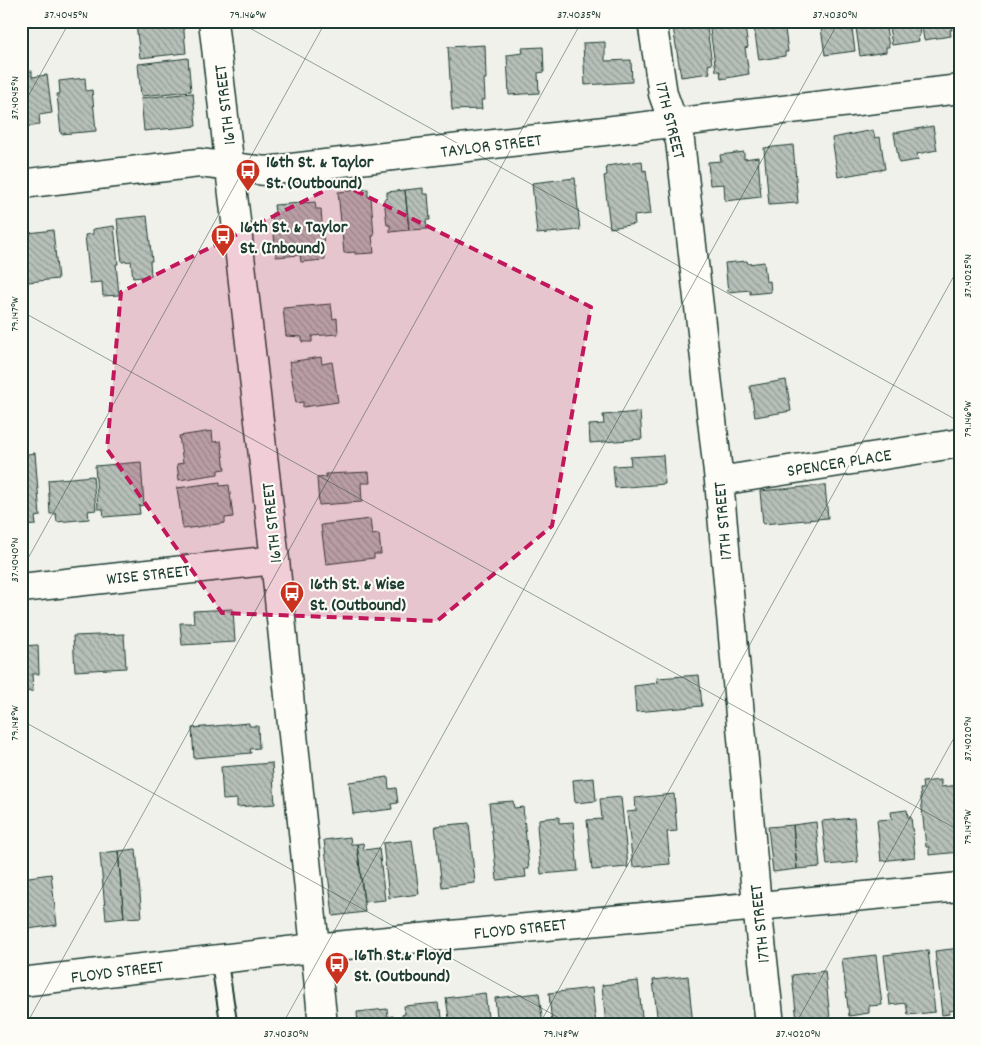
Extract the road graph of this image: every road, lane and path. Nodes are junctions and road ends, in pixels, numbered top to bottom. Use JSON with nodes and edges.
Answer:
{"nodes":[{"id":1,"x":214,"y":21,"type":"edge"},
{"id":2,"x":652,"y":21,"type":"edge"},
{"id":3,"x":960,"y":89,"type":"edge"},
{"id":4,"x":674,"y":123,"type":"junction"},
{"id":5,"x":231,"y":166,"type":"junction"},
{"id":6,"x":21,"y":184,"type":"edge"},
{"id":7,"x":960,"y":443,"type":"edge"},
{"id":8,"x":719,"y":481,"type":"junction"},
{"id":9,"x":275,"y":560,"type":"junction"},
{"id":10,"x":21,"y":588,"type":"edge"},
{"id":11,"x":960,"y":887,"type":"edge"},
{"id":12,"x":757,"y":905,"type":"junction"},
{"id":13,"x":314,"y":948,"type":"junction"},
{"id":14,"x":219,"y":960,"type":"junction"},
{"id":15,"x":21,"y":982,"type":"edge"},
{"id":16,"x":229,"y":1025,"type":"edge"},
{"id":17,"x":322,"y":1025,"type":"edge"},
{"id":18,"x":770,"y":1025,"type":"edge"}],
"edges":[{"from":1,"to":5,"type":"street","name":"16TH STREET"},
{"from":2,"to":4,"type":"street","name":"17TH STREET"},
{"from":3,"to":4,"type":"street","name":"TAYLOR STREET"},
{"from":4,"to":5,"type":"street","name":"TAYLOR STREET"},
{"from":4,"to":8,"type":"street","name":"17TH STREET"},
{"from":5,"to":6,"type":"street","name":"TAYLOR STREET"},
{"from":5,"to":9,"type":"street","name":"16TH STREET"},
{"from":7,"to":8,"type":"street","name":"SPENCER PLACE"},
{"from":8,"to":12,"type":"street","name":"17TH STREET"},
{"from":9,"to":10,"type":"street","name":"WISE STREET"},
{"from":9,"to":13,"type":"street","name":"16TH STREET"},
{"from":11,"to":12,"type":"street","name":"FLOYD STREET"},
{"from":12,"to":13,"type":"street","name":"FLOYD STREET"},
{"from":12,"to":18,"type":"street","name":"17TH STREET"},
{"from":13,"to":14,"type":"street","name":"FLOYD STREET"},
{"from":13,"to":17,"type":"street","name":"16TH STREET"},
{"from":14,"to":15,"type":"street","name":"FLOYD STREET"},
{"from":14,"to":16,"type":"lane"}]}
